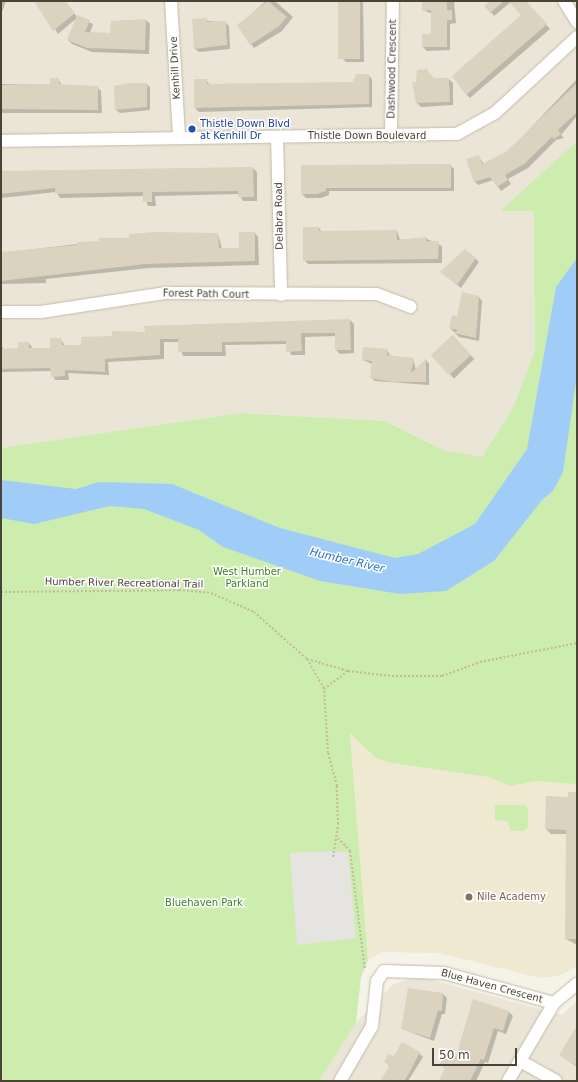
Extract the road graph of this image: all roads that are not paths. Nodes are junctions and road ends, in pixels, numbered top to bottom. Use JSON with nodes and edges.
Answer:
{"nodes":[{"id":1,"x":171,"y":1,"type":"edge"},
{"id":2,"x":393,"y":1,"type":"edge"},
{"id":3,"x":564,"y":1,"type":"edge"},
{"id":4,"x":577,"y":22,"type":"edge"},
{"id":5,"x":577,"y":37,"type":"edge"},
{"id":6,"x":179,"y":136,"type":"junction"},
{"id":7,"x":391,"y":136,"type":"junction"},
{"id":8,"x":277,"y":137,"type":"junction"},
{"id":9,"x":1,"y":141,"type":"edge"},
{"id":10,"x":280,"y":295,"type":"junction"},
{"id":11,"x":411,"y":307,"type":"dead end"},
{"id":12,"x":1,"y":312,"type":"edge"},
{"id":13,"x":577,"y":984,"type":"edge"},
{"id":14,"x":554,"y":1003,"type":"junction"},
{"id":15,"x":520,"y":1061,"type":"junction"},
{"id":16,"x":340,"y":1081,"type":"edge"},
{"id":17,"x":508,"y":1081,"type":"edge"},
{"id":18,"x":556,"y":1081,"type":"edge"}],
"edges":[{"from":1,"to":6,"type":"street","name":"Kenhill Drive"},
{"from":2,"to":7,"type":"street","name":"Dashwood Crescent"},
{"from":3,"to":4,"type":"street"},
{"from":5,"to":7,"type":"street","name":"Thistle Down Boulevard"},
{"from":6,"to":8,"type":"street","name":"Thistle Down Boulevard"},
{"from":6,"to":9,"type":"street","name":"Thistle Down Boulevard"},
{"from":7,"to":8,"type":"street","name":"Thistle Down Boulevard"},
{"from":8,"to":10,"type":"street","name":"Delabra Road"},
{"from":10,"to":11,"type":"street","name":"Forest Path Court"},
{"from":10,"to":12,"type":"street","name":"Forest Path Court"},
{"from":13,"to":14,"type":"street"},
{"from":14,"to":15,"type":"street"},
{"from":14,"to":16,"type":"street","name":"Blue Haven Crescent"},
{"from":15,"to":17,"type":"street"},
{"from":15,"to":18,"type":"street"}]}
